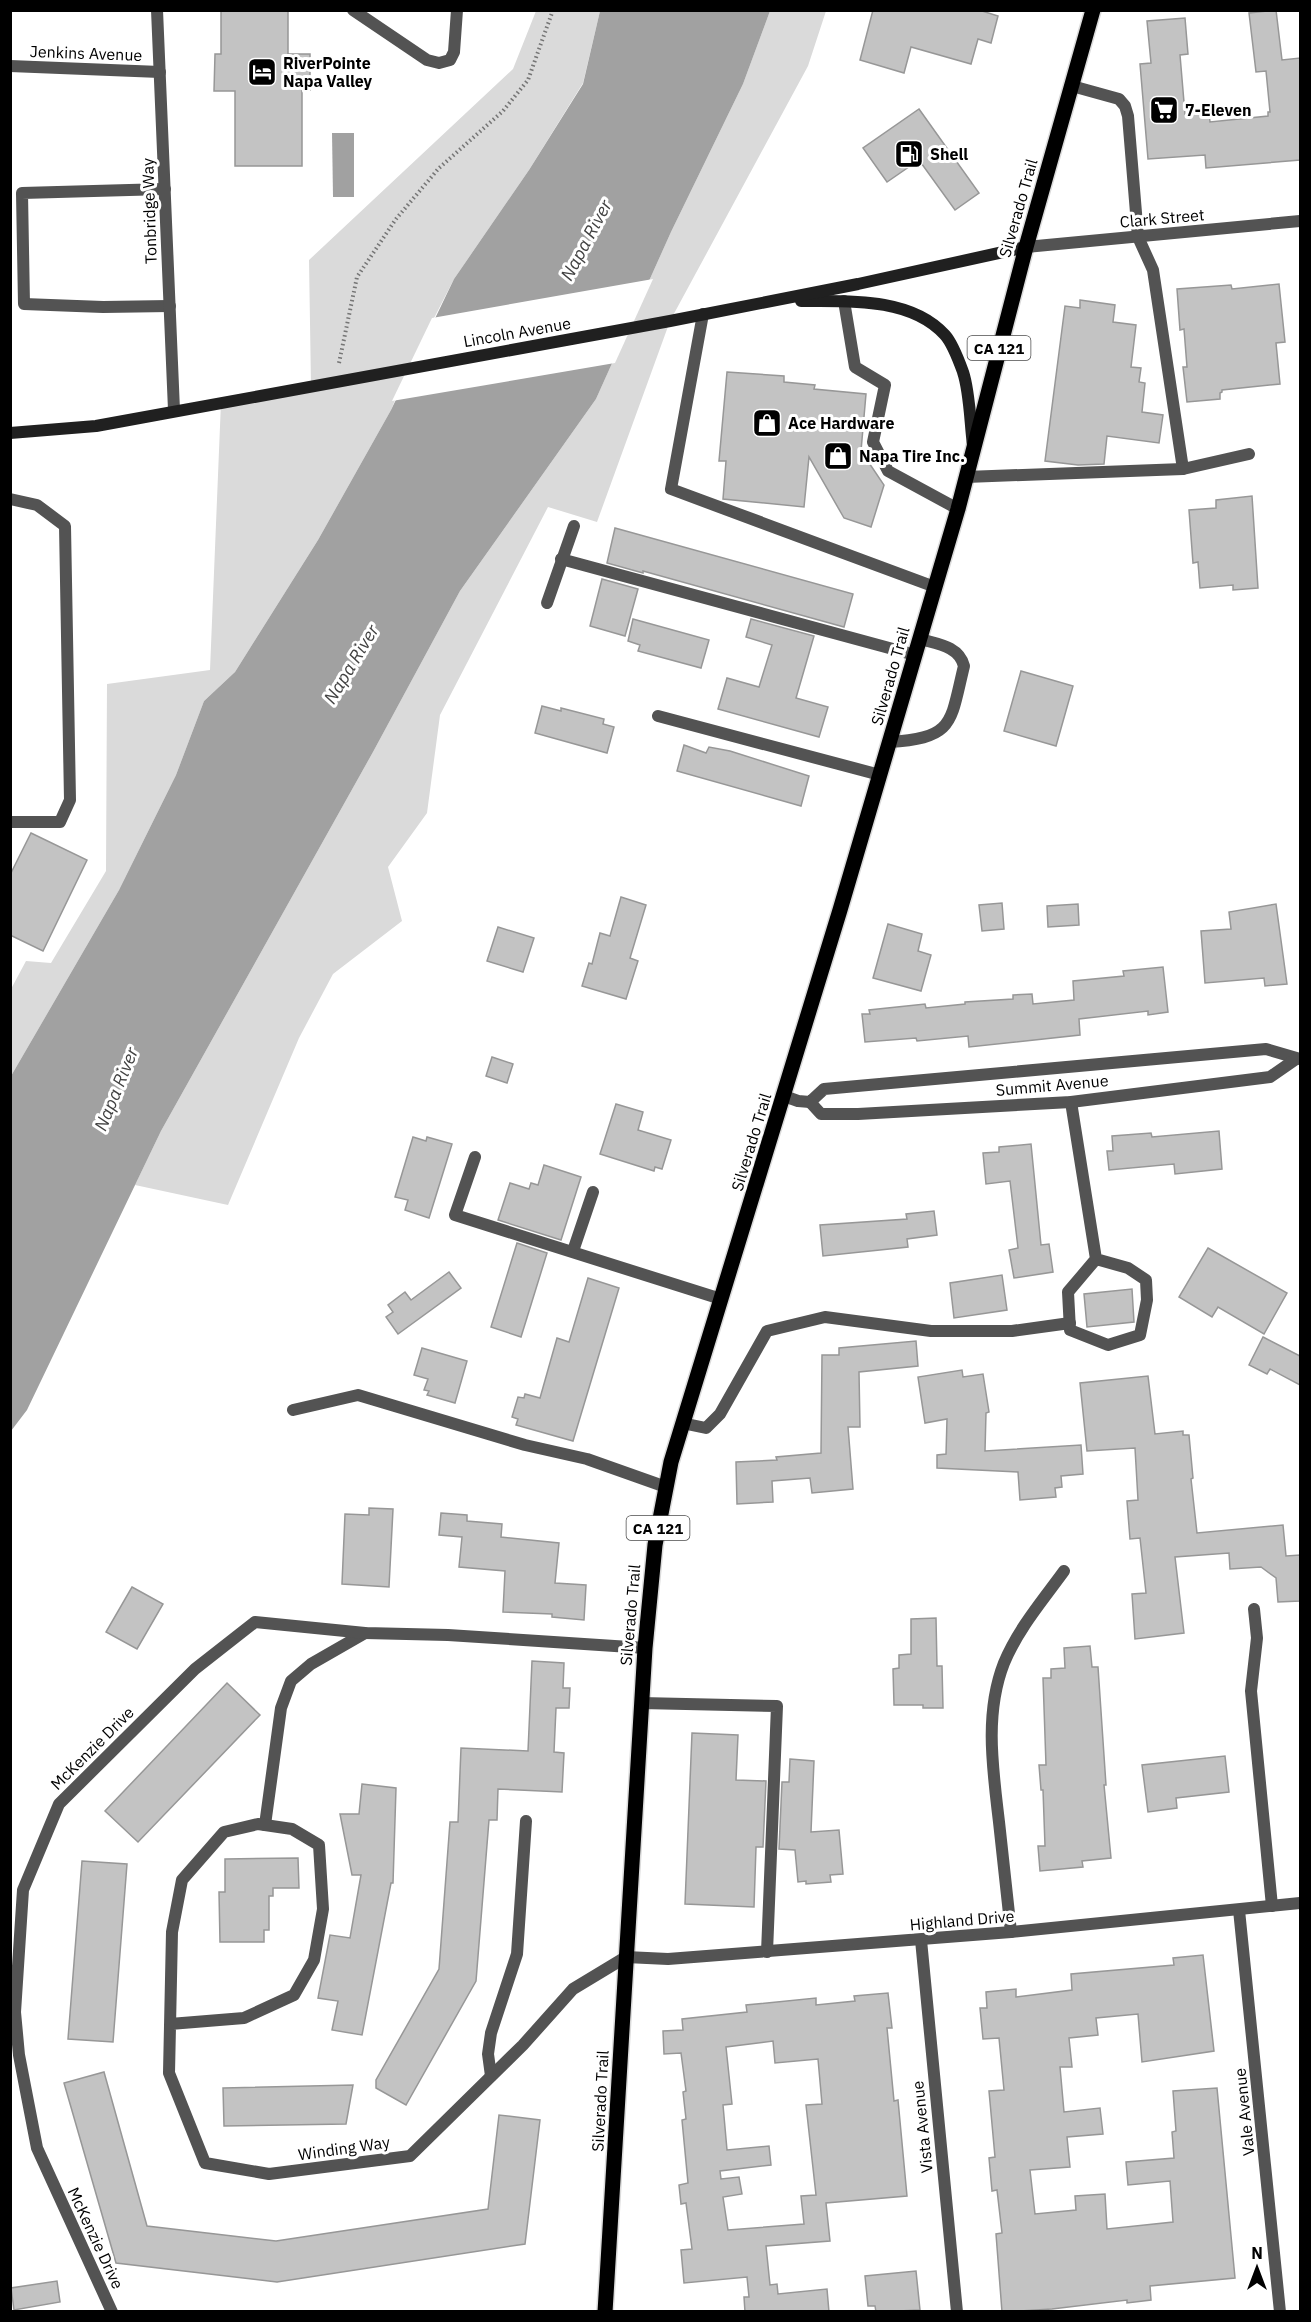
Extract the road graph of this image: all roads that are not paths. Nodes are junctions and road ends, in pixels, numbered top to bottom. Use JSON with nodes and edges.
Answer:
{"nodes":[{"id":1,"x":158,"y":10,"type":"edge"},
{"id":2,"x":353,"y":10,"type":"edge"},
{"id":3,"x":457,"y":10,"type":"edge"},
{"id":4,"x":1093,"y":10,"type":"edge"},
{"id":5,"x":10,"y":66,"type":"edge"},
{"id":6,"x":160,"y":72,"type":"junction"},
{"id":7,"x":1072,"y":86,"type":"junction"},
{"id":8,"x":165,"y":189,"type":"junction"},
{"id":9,"x":1300,"y":221,"type":"edge"},
{"id":10,"x":1138,"y":237,"type":"junction"},
{"id":11,"x":1026,"y":247,"type":"junction"},
{"id":12,"x":776,"y":300,"type":"junction"},
{"id":13,"x":844,"y":301,"type":"junction"},
{"id":14,"x":170,"y":306,"type":"junction"},
{"id":15,"x":703,"y":314,"type":"junction"},
{"id":16,"x":174,"y":410,"type":"junction"},
{"id":17,"x":10,"y":433,"type":"edge"},
{"id":18,"x":973,"y":449,"type":"junction"},
{"id":19,"x":1250,"y":454,"type":"dead end"},
{"id":20,"x":1183,"y":469,"type":"junction"},
{"id":21,"x":966,"y":477,"type":"junction"},
{"id":22,"x":10,"y":499,"type":"edge"},
{"id":23,"x":958,"y":509,"type":"junction"},
{"id":24,"x":574,"y":526,"type":"dead end"},
{"id":25,"x":561,"y":559,"type":"junction"},
{"id":26,"x":935,"y":587,"type":"junction"},
{"id":27,"x":547,"y":603,"type":"dead end"},
{"id":28,"x":920,"y":639,"type":"junction"},
{"id":29,"x":915,"y":655,"type":"junction"},
{"id":30,"x":658,"y":716,"type":"dead end"},
{"id":31,"x":889,"y":742,"type":"junction"},
{"id":32,"x":880,"y":775,"type":"junction"},
{"id":33,"x":10,"y":822,"type":"edge"},
{"id":34,"x":1298,"y":1059,"type":"edge"},
{"id":35,"x":784,"y":1096,"type":"junction"},
{"id":36,"x":810,"y":1102,"type":"junction"},
{"id":37,"x":1071,"y":1102,"type":"junction"},
{"id":38,"x":475,"y":1156,"type":"dead end"},
{"id":39,"x":593,"y":1192,"type":"dead end"},
{"id":40,"x":573,"y":1251,"type":"junction"},
{"id":41,"x":1096,"y":1259,"type":"junction"},
{"id":42,"x":721,"y":1299,"type":"junction"},
{"id":43,"x":1070,"y":1323,"type":"junction"},
{"id":44,"x":293,"y":1410,"type":"dead end"},
{"id":45,"x":682,"y":1423,"type":"junction"},
{"id":46,"x":666,"y":1487,"type":"junction"},
{"id":47,"x":1064,"y":1571,"type":"dead end"},
{"id":48,"x":1254,"y":1609,"type":"dead end"},
{"id":49,"x":365,"y":1633,"type":"junction"},
{"id":50,"x":645,"y":1648,"type":"junction"},
{"id":51,"x":641,"y":1703,"type":"junction"},
{"id":52,"x":526,"y":1821,"type":"dead end"},
{"id":53,"x":265,"y":1825,"type":"junction"},
{"id":54,"x":1300,"y":1903,"type":"edge"},
{"id":55,"x":1272,"y":1906,"type":"junction"},
{"id":56,"x":1239,"y":1910,"type":"junction"},
{"id":57,"x":1011,"y":1932,"type":"junction"},
{"id":58,"x":921,"y":1940,"type":"junction"},
{"id":59,"x":767,"y":1952,"type":"junction"},
{"id":60,"x":626,"y":1957,"type":"junction"},
{"id":61,"x":170,"y":2025,"type":"junction"},
{"id":62,"x":491,"y":2076,"type":"junction"},
{"id":63,"x":112,"y":2312,"type":"edge"},
{"id":64,"x":605,"y":2312,"type":"edge"},
{"id":65,"x":957,"y":2312,"type":"edge"},
{"id":66,"x":1280,"y":2312,"type":"edge"}],
"edges":[{"from":1,"to":6,"type":"street","name":"Tonbridge Way"},
{"from":2,"to":3,"type":"street"},
{"from":4,"to":7,"type":"main road","name":"Silverado Trail","number":"CA 121"},
{"from":5,"to":6,"type":"street","name":"Jenkins Avenue"},
{"from":6,"to":8,"type":"street","name":"Tonbridge Way"},
{"from":7,"to":10,"type":"street"},
{"from":7,"to":11,"type":"main road","name":"Silverado Trail","number":"CA 121"},
{"from":8,"to":14,"type":"street","name":"Tonbridge Way"},
{"from":8,"to":14,"type":"street"},
{"from":9,"to":10,"type":"street","name":"Clark Street"},
{"from":10,"to":11,"type":"street","name":"Clark Street"},
{"from":10,"to":20,"type":"street"},
{"from":11,"to":12,"type":"main road","name":"Lincoln Avenue"},
{"from":11,"to":18,"type":"main road","name":"Silverado Trail","number":"CA 121"},
{"from":12,"to":13,"type":"main road"},
{"from":12,"to":15,"type":"main road","name":"Lincoln Avenue"},
{"from":13,"to":18,"type":"main road"},
{"from":13,"to":23,"type":"street"},
{"from":14,"to":16,"type":"street","name":"Tonbridge Way"},
{"from":15,"to":16,"type":"main road","name":"Lincoln Avenue"},
{"from":15,"to":26,"type":"street"},
{"from":16,"to":17,"type":"main road","name":"Lincoln Avenue"},
{"from":18,"to":21,"type":"main road","name":"Silverado Trail","number":"CA 121"},
{"from":19,"to":20,"type":"street"},
{"from":20,"to":21,"type":"street"},
{"from":21,"to":23,"type":"main road","name":"Silverado Trail","number":"CA 121"},
{"from":22,"to":33,"type":"street"},
{"from":23,"to":26,"type":"main road","name":"Silverado Trail","number":"CA 121"},
{"from":24,"to":25,"type":"street"},
{"from":25,"to":27,"type":"street"},
{"from":25,"to":29,"type":"street"},
{"from":26,"to":28,"type":"main road","name":"Silverado Trail","number":"CA 121"},
{"from":28,"to":29,"type":"main road","name":"Silverado Trail","number":"CA 121"},
{"from":28,"to":31,"type":"street"},
{"from":29,"to":31,"type":"main road","name":"Silverado Trail","number":"CA 121"},
{"from":30,"to":32,"type":"street"},
{"from":31,"to":32,"type":"main road","name":"Silverado Trail","number":"CA 121"},
{"from":32,"to":35,"type":"main road","name":"Silverado Trail","number":"CA 121"},
{"from":34,"to":36,"type":"street","name":"Summit Avenue"},
{"from":34,"to":37,"type":"street","name":"Summit Avenue"},
{"from":35,"to":36,"type":"street","name":"Summit Avenue"},
{"from":35,"to":42,"type":"main road","name":"Silverado Trail","number":"CA 121"},
{"from":36,"to":37,"type":"street","name":"Summit Avenue"},
{"from":37,"to":41,"type":"street"},
{"from":38,"to":40,"type":"street"},
{"from":39,"to":40,"type":"street"},
{"from":40,"to":42,"type":"street"},
{"from":41,"to":43,"type":"street"},
{"from":41,"to":43,"type":"street"},
{"from":42,"to":45,"type":"main road","name":"Silverado Trail","number":"CA 121"},
{"from":43,"to":45,"type":"street"},
{"from":44,"to":46,"type":"street"},
{"from":45,"to":46,"type":"main road","name":"Silverado Trail","number":"CA 121"},
{"from":46,"to":50,"type":"main road","name":"Silverado Trail","number":"CA 121"},
{"from":47,"to":57,"type":"street"},
{"from":48,"to":55,"type":"street"},
{"from":49,"to":50,"type":"street","name":"McKenzie Drive"},
{"from":49,"to":53,"type":"street"},
{"from":49,"to":63,"type":"street","name":"McKenzie Drive"},
{"from":50,"to":51,"type":"main road","name":"Silverado Trail","number":"CA 121"},
{"from":51,"to":59,"type":"street"},
{"from":51,"to":60,"type":"main road","name":"Silverado Trail","number":"CA 121"},
{"from":52,"to":62,"type":"street"},
{"from":53,"to":61,"type":"street","name":"Winding Way"},
{"from":53,"to":61,"type":"street","name":"Winding Way"},
{"from":54,"to":55,"type":"street","name":"Highland Drive"},
{"from":55,"to":56,"type":"street","name":"Highland Drive"},
{"from":56,"to":57,"type":"street","name":"Highland Drive"},
{"from":56,"to":66,"type":"street","name":"Vale Avenue"},
{"from":57,"to":58,"type":"street","name":"Highland Drive"},
{"from":58,"to":59,"type":"street","name":"Highland Drive"},
{"from":58,"to":65,"type":"street","name":"Vista Avenue"},
{"from":59,"to":60,"type":"street","name":"Highland Drive"},
{"from":60,"to":62,"type":"street","name":"Winding Way"},
{"from":60,"to":64,"type":"main road","name":"Silverado Trail","number":"CA 121"},
{"from":61,"to":62,"type":"street","name":"Winding Way"}]}
